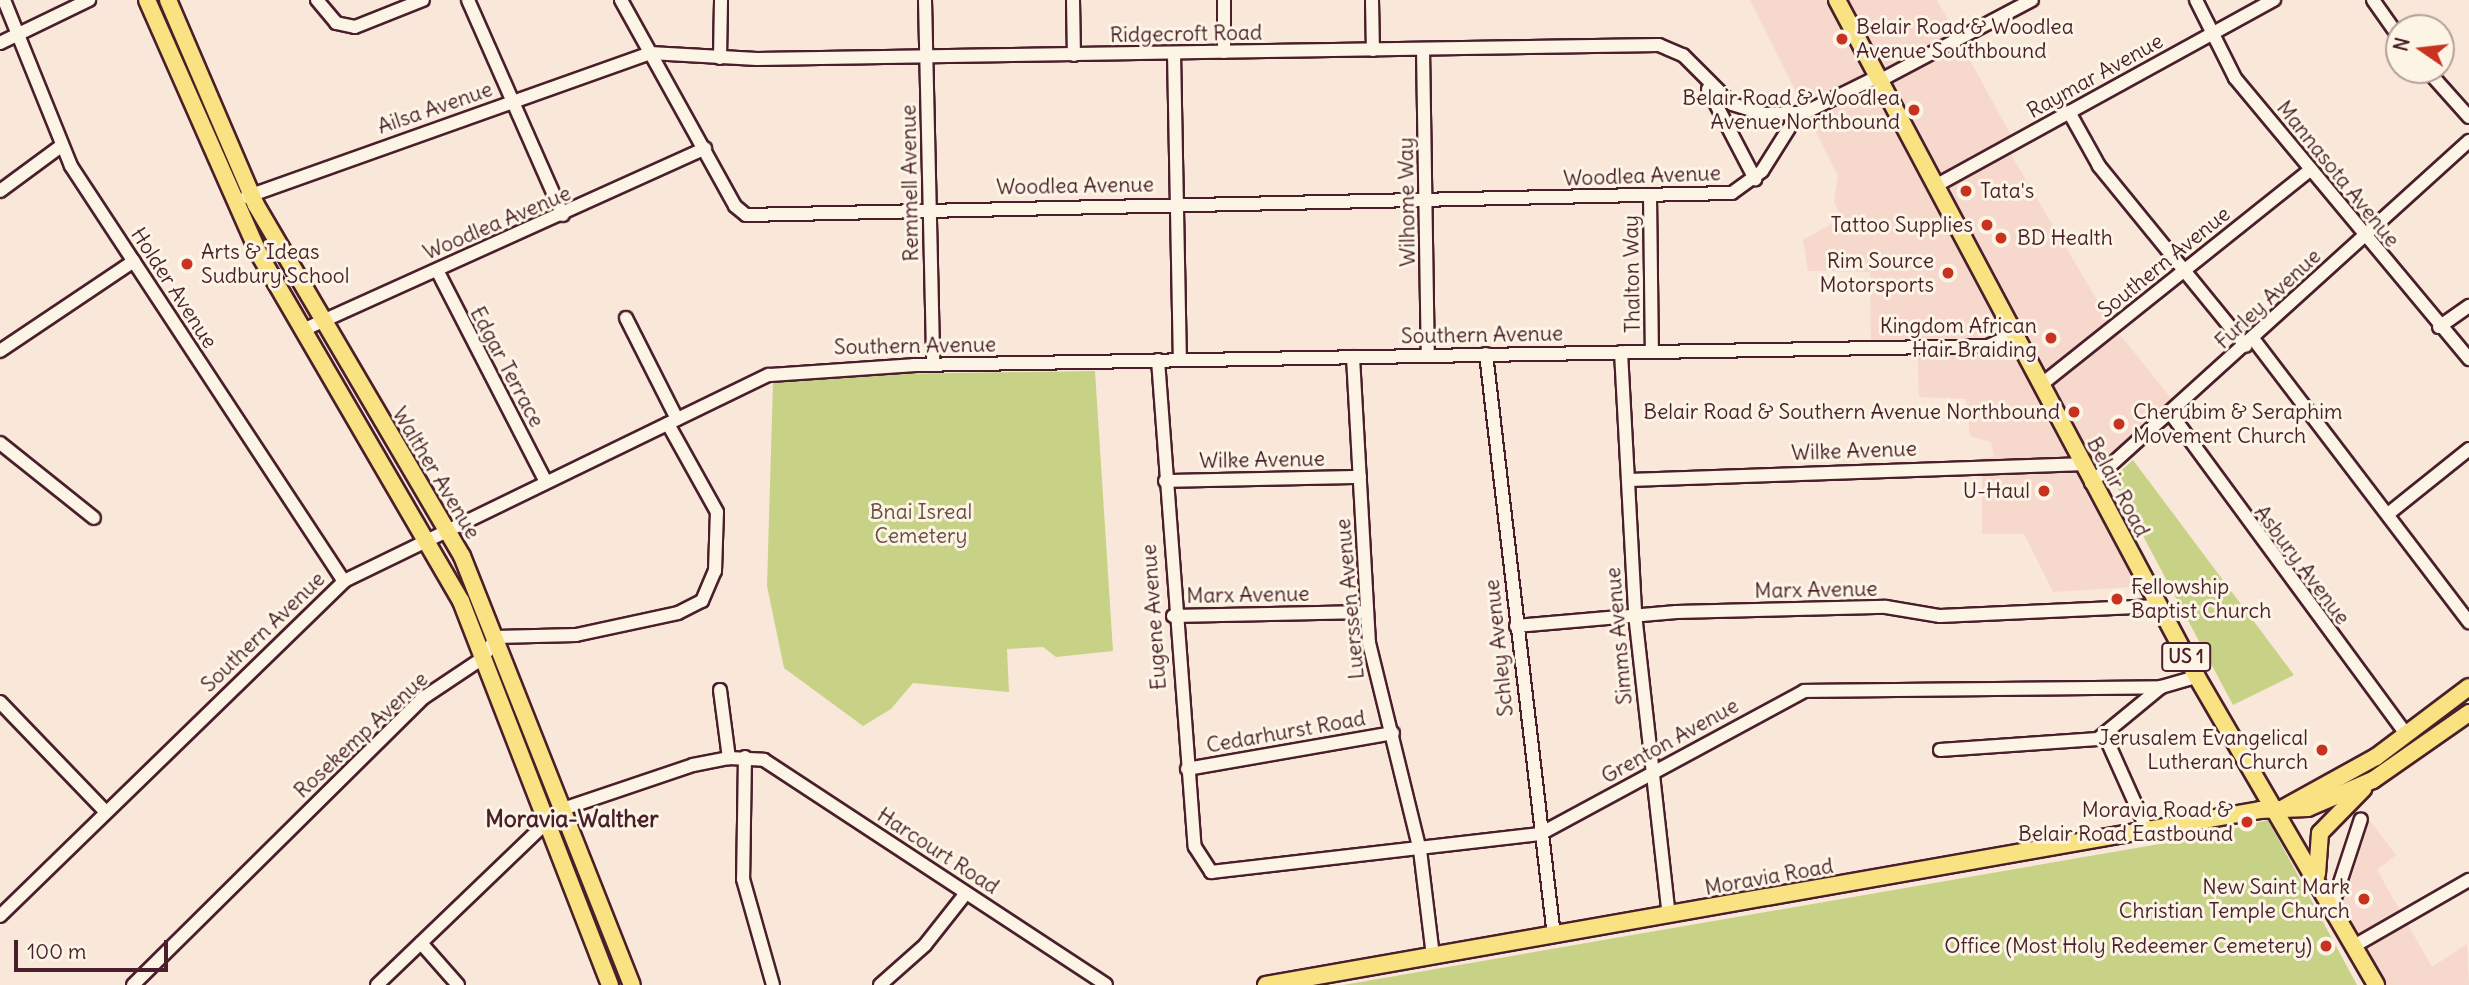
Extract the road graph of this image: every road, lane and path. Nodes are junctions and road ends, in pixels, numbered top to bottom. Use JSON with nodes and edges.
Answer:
{"nodes":[{"id":1,"x":4,"y":0,"type":"edge"},
{"id":2,"x":89,"y":0,"type":"edge"},
{"id":3,"x":147,"y":0,"type":"edge"},
{"id":4,"x":168,"y":0,"type":"edge"},
{"id":5,"x":317,"y":0,"type":"edge"},
{"id":6,"x":423,"y":0,"type":"edge"},
{"id":7,"x":468,"y":0,"type":"edge"},
{"id":8,"x":621,"y":0,"type":"edge"},
{"id":9,"x":721,"y":0,"type":"edge"},
{"id":10,"x":925,"y":0,"type":"edge"},
{"id":11,"x":1073,"y":0,"type":"edge"},
{"id":12,"x":1224,"y":0,"type":"edge"},
{"id":13,"x":1372,"y":0,"type":"edge"},
{"id":14,"x":1837,"y":0,"type":"edge"},
{"id":15,"x":2032,"y":0,"type":"edge"},
{"id":16,"x":2196,"y":0,"type":"edge"},
{"id":17,"x":2274,"y":0,"type":"edge"},
{"id":18,"x":2373,"y":0,"type":"edge"},
{"id":19,"x":2385,"y":17,"type":"edge"},
{"id":20,"x":18,"y":33,"type":"junction"},
{"id":21,"x":2213,"y":33,"type":"junction"},
{"id":22,"x":0,"y":43,"type":"edge"},
{"id":23,"x":1423,"y":49,"type":"junction"},
{"id":24,"x":1373,"y":50,"type":"junction"},
{"id":25,"x":1224,"y":52,"type":"junction"},
{"id":26,"x":650,"y":53,"type":"junction"},
{"id":27,"x":1174,"y":53,"type":"junction"},
{"id":28,"x":1074,"y":55,"type":"junction"},
{"id":29,"x":927,"y":57,"type":"junction"},
{"id":30,"x":720,"y":58,"type":"junction"},
{"id":31,"x":1878,"y":79,"type":"junction"},
{"id":32,"x":2440,"y":84,"type":"edge"},
{"id":33,"x":1706,"y":85,"type":"junction"},
{"id":34,"x":512,"y":101,"type":"junction"},
{"id":35,"x":2069,"y":112,"type":"junction"},
{"id":36,"x":1801,"y":113,"type":"junction"},
{"id":37,"x":2469,"y":117,"type":"edge"},
{"id":38,"x":2469,"y":141,"type":"edge"},
{"id":39,"x":61,"y":146,"type":"junction"},
{"id":40,"x":705,"y":148,"type":"junction"},
{"id":41,"x":2311,"y":170,"type":"junction"},
{"id":42,"x":1755,"y":179,"type":"junction"},
{"id":43,"x":1935,"y":186,"type":"junction"},
{"id":44,"x":0,"y":191,"type":"edge"},
{"id":45,"x":251,"y":195,"type":"junction"},
{"id":46,"x":1650,"y":196,"type":"junction"},
{"id":47,"x":1426,"y":200,"type":"junction"},
{"id":48,"x":233,"y":202,"type":"junction"},
{"id":49,"x":1177,"y":203,"type":"junction"},
{"id":50,"x":930,"y":208,"type":"junction"},
{"id":51,"x":563,"y":215,"type":"junction"},
{"id":52,"x":2364,"y":237,"type":"junction"},
{"id":53,"x":134,"y":261,"type":"junction"},
{"id":54,"x":437,"y":270,"type":"junction"},
{"id":55,"x":2185,"y":270,"type":"junction"},
{"id":56,"x":2469,"y":306,"type":"edge"},
{"id":57,"x":626,"y":318,"type":"dead end"},
{"id":58,"x":321,"y":319,"type":"junction"},
{"id":59,"x":2439,"y":327,"type":"junction"},
{"id":60,"x":305,"y":330,"type":"junction"},
{"id":61,"x":2013,"y":335,"type":"junction"},
{"id":62,"x":2250,"y":343,"type":"junction"},
{"id":63,"x":0,"y":351,"type":"edge"},
{"id":64,"x":1652,"y":351,"type":"junction"},
{"id":65,"x":1621,"y":352,"type":"junction"},
{"id":66,"x":1486,"y":354,"type":"junction"},
{"id":67,"x":1428,"y":355,"type":"junction"},
{"id":68,"x":1353,"y":357,"type":"junction"},
{"id":69,"x":2469,"y":359,"type":"edge"},
{"id":70,"x":1158,"y":360,"type":"junction"},
{"id":71,"x":1180,"y":360,"type":"junction"},
{"id":72,"x":933,"y":364,"type":"junction"},
{"id":73,"x":2042,"y":384,"type":"junction"},
{"id":74,"x":2171,"y":414,"type":"junction"},
{"id":75,"x":673,"y":422,"type":"junction"},
{"id":76,"x":0,"y":443,"type":"edge"},
{"id":77,"x":2469,"y":449,"type":"edge"},
{"id":78,"x":2081,"y":464,"type":"junction"},
{"id":79,"x":1360,"y":477,"type":"junction"},
{"id":80,"x":1628,"y":480,"type":"junction"},
{"id":81,"x":1164,"y":481,"type":"junction"},
{"id":82,"x":546,"y":482,"type":"junction"},
{"id":83,"x":2091,"y":483,"type":"junction"},
{"id":84,"x":2388,"y":514,"type":"junction"},
{"id":85,"x":94,"y":519,"type":"dead end"},
{"id":86,"x":448,"y":531,"type":"junction"},
{"id":87,"x":429,"y":541,"type":"junction"},
{"id":88,"x":344,"y":581,"type":"junction"},
{"id":89,"x":2158,"y":606,"type":"junction"},
{"id":90,"x":1367,"y":612,"type":"junction"},
{"id":91,"x":1634,"y":614,"type":"junction"},
{"id":92,"x":1173,"y":616,"type":"junction"},
{"id":93,"x":2469,"y":622,"type":"edge"},
{"id":94,"x":1516,"y":626,"type":"junction"},
{"id":95,"x":496,"y":637,"type":"junction"},
{"id":96,"x":483,"y":658,"type":"junction"},
{"id":97,"x":2197,"y":677,"type":"junction"},
{"id":98,"x":2161,"y":687,"type":"junction"},
{"id":99,"x":2469,"y":687,"type":"edge"},
{"id":100,"x":720,"y":690,"type":"dead end"},
{"id":101,"x":0,"y":702,"type":"edge"},
{"id":102,"x":2469,"y":713,"type":"edge"},
{"id":103,"x":1393,"y":733,"type":"junction"},
{"id":104,"x":2407,"y":735,"type":"junction"},
{"id":105,"x":2105,"y":736,"type":"junction"},
{"id":106,"x":1940,"y":750,"type":"dead end"},
{"id":107,"x":745,"y":757,"type":"junction"},
{"id":108,"x":729,"y":758,"type":"junction"},
{"id":109,"x":1187,"y":769,"type":"junction"},
{"id":110,"x":1653,"y":775,"type":"junction"},
{"id":111,"x":2372,"y":780,"type":"junction"},
{"id":112,"x":563,"y":809,"type":"junction"},
{"id":113,"x":106,"y":812,"type":"junction"},
{"id":114,"x":2278,"y":812,"type":"junction"},
{"id":115,"x":2361,"y":819,"type":"dead end"},
{"id":116,"x":546,"y":823,"type":"junction"},
{"id":117,"x":2148,"y":832,"type":"junction"},
{"id":118,"x":1540,"y":834,"type":"junction"},
{"id":119,"x":1420,"y":850,"type":"junction"},
{"id":120,"x":1203,"y":869,"type":"joint"},
{"id":121,"x":2319,"y":880,"type":"junction"},
{"id":122,"x":2469,"y":880,"type":"edge"},
{"id":123,"x":966,"y":893,"type":"junction"},
{"id":124,"x":2333,"y":904,"type":"junction"},
{"id":125,"x":1669,"y":915,"type":"junction"},
{"id":126,"x":0,"y":916,"type":"edge"},
{"id":127,"x":1554,"y":936,"type":"junction"},
{"id":128,"x":421,"y":943,"type":"junction"},
{"id":129,"x":2354,"y":946,"type":"junction"},
{"id":130,"x":1433,"y":956,"type":"junction"},
{"id":131,"x":133,"y":985,"type":"edge"},
{"id":132,"x":377,"y":985,"type":"edge"},
{"id":133,"x":457,"y":985,"type":"edge"},
{"id":134,"x":610,"y":985,"type":"edge"},
{"id":135,"x":632,"y":985,"type":"edge"},
{"id":136,"x":773,"y":985,"type":"edge"},
{"id":137,"x":880,"y":985,"type":"edge"},
{"id":138,"x":1106,"y":985,"type":"edge"},
{"id":139,"x":1266,"y":985,"type":"edge"},
{"id":140,"x":2376,"y":985,"type":"edge"}],
"edges":[{"from":1,"to":20,"type":"street","name":"Holder Avenue"},
{"from":2,"to":20,"type":"street"},
{"from":3,"to":48,"type":"main road","name":"Walther Avenue"},
{"from":4,"to":45,"type":"main road","name":"Walther Avenue"},
{"from":5,"to":6,"type":"street"},
{"from":7,"to":34,"type":"street"},
{"from":8,"to":26,"type":"street"},
{"from":9,"to":30,"type":"street"},
{"from":10,"to":29,"type":"street","name":"Remmell Avenue"},
{"from":11,"to":28,"type":"street"},
{"from":12,"to":25,"type":"street"},
{"from":13,"to":24,"type":"street"},
{"from":14,"to":31,"type":"main road","name":"Belair Road","number":"US 1"},
{"from":15,"to":31,"type":"street"},
{"from":16,"to":21,"type":"street","name":"Mannasota Avenue"},
{"from":17,"to":21,"type":"street","name":"Raymar Avenue"},
{"from":18,"to":19,"type":"street"},
{"from":20,"to":22,"type":"street"},
{"from":20,"to":39,"type":"street","name":"Holder Avenue"},
{"from":21,"to":35,"type":"street","name":"Raymar Avenue"},
{"from":21,"to":41,"type":"street","name":"Mannasota Avenue"},
{"from":23,"to":24,"type":"street","name":"Ridgecroft Road"},
{"from":23,"to":33,"type":"street","name":"Ridgecroft Road"},
{"from":23,"to":47,"type":"street","name":"Wilhome Way"},
{"from":24,"to":25,"type":"street","name":"Ridgecroft Road"},
{"from":25,"to":27,"type":"street","name":"Ridgecroft Road"},
{"from":26,"to":30,"type":"street","name":"Ridgecroft Road"},
{"from":26,"to":34,"type":"street","name":"Ailsa Avenue"},
{"from":26,"to":40,"type":"street"},
{"from":27,"to":28,"type":"street","name":"Ridgecroft Road"},
{"from":27,"to":49,"type":"street"},
{"from":28,"to":29,"type":"street","name":"Ridgecroft Road"},
{"from":29,"to":30,"type":"street","name":"Ridgecroft Road"},
{"from":29,"to":50,"type":"street","name":"Remmell Avenue"},
{"from":31,"to":36,"type":"street"},
{"from":31,"to":43,"type":"main road","name":"Belair Road","number":"US 1"},
{"from":32,"to":37,"type":"street"},
{"from":33,"to":36,"type":"street","name":"Ridgecroft Road"},
{"from":33,"to":42,"type":"street","name":"Ridgecroft Road"},
{"from":34,"to":45,"type":"street","name":"Ailsa Avenue"},
{"from":34,"to":51,"type":"street"},
{"from":35,"to":43,"type":"street","name":"Raymar Avenue"},
{"from":35,"to":55,"type":"street"},
{"from":36,"to":42,"type":"street"},
{"from":38,"to":52,"type":"street","name":"Furley Avenue"},
{"from":39,"to":44,"type":"street"},
{"from":39,"to":53,"type":"street","name":"Holder Avenue"},
{"from":40,"to":50,"type":"street","name":"Woodlea Avenue"},
{"from":40,"to":51,"type":"street","name":"Woodlea Avenue"},
{"from":41,"to":52,"type":"street","name":"Mannasota Avenue"},
{"from":41,"to":55,"type":"street","name":"Southern Avenue"},
{"from":42,"to":46,"type":"street","name":"Woodlea Avenue"},
{"from":43,"to":61,"type":"main road","name":"Belair Road","number":"US 1"},
{"from":45,"to":48,"type":"street","name":"Ailsa Avenue"},
{"from":45,"to":58,"type":"main road","name":"Walther Avenue"},
{"from":46,"to":47,"type":"street","name":"Woodlea Avenue"},
{"from":46,"to":64,"type":"street","name":"Thalton Way"},
{"from":47,"to":49,"type":"street","name":"Woodlea Avenue"},
{"from":47,"to":67,"type":"street","name":"Wilhome Way"},
{"from":48,"to":60,"type":"main road","name":"Walther Avenue"},
{"from":49,"to":50,"type":"street","name":"Woodlea Avenue"},
{"from":49,"to":71,"type":"street"},
{"from":50,"to":72,"type":"street","name":"Remmell Avenue"},
{"from":51,"to":54,"type":"street","name":"Woodlea Avenue"},
{"from":52,"to":59,"type":"street","name":"Mannasota Avenue"},
{"from":52,"to":62,"type":"street","name":"Furley Avenue"},
{"from":53,"to":63,"type":"street"},
{"from":53,"to":88,"type":"street","name":"Holder Avenue"},
{"from":54,"to":58,"type":"street","name":"Woodlea Avenue"},
{"from":54,"to":82,"type":"street","name":"Edgar Terrace"},
{"from":55,"to":62,"type":"street"},
{"from":55,"to":73,"type":"street","name":"Southern Avenue"},
{"from":56,"to":59,"type":"street"},
{"from":57,"to":75,"type":"street"},
{"from":58,"to":60,"type":"street","name":"Woodlea Avenue"},
{"from":58,"to":86,"type":"main road","name":"Walther Avenue"},
{"from":59,"to":69,"type":"street","name":"Mannasota Avenue"},
{"from":60,"to":87,"type":"main road","name":"Walther Avenue"},
{"from":61,"to":64,"type":"street","name":"Southern Avenue"},
{"from":61,"to":73,"type":"main road","name":"Belair Road","number":"US 1"},
{"from":62,"to":74,"type":"street","name":"Furley Avenue"},
{"from":62,"to":84,"type":"street"},
{"from":64,"to":65,"type":"street","name":"Southern Avenue"},
{"from":65,"to":66,"type":"street","name":"Southern Avenue"},
{"from":65,"to":80,"type":"street","name":"Simms Avenue"},
{"from":66,"to":67,"type":"street","name":"Southern Avenue"},
{"from":66,"to":94,"type":"street","name":"Schley Avenue"},
{"from":67,"to":68,"type":"street","name":"Southern Avenue"},
{"from":68,"to":71,"type":"street","name":"Southern Avenue"},
{"from":68,"to":79,"type":"street","name":"Luerssen Avenue"},
{"from":70,"to":71,"type":"street","name":"Southern Avenue"},
{"from":70,"to":72,"type":"street","name":"Southern Avenue"},
{"from":70,"to":81,"type":"street","name":"Eugene Avenue"},
{"from":72,"to":75,"type":"street","name":"Southern Avenue"},
{"from":73,"to":78,"type":"main road","name":"Belair Road","number":"US 1"},
{"from":74,"to":83,"type":"street","name":"Furley Avenue"},
{"from":74,"to":104,"type":"street","name":"Asbury Avenue"},
{"from":75,"to":82,"type":"street","name":"Southern Avenue"},
{"from":75,"to":95,"type":"street"},
{"from":76,"to":85,"type":"street"},
{"from":77,"to":84,"type":"street"},
{"from":78,"to":80,"type":"street","name":"Wilke Avenue"},
{"from":78,"to":83,"type":"main road","name":"Belair Road","number":"US 1"},
{"from":79,"to":81,"type":"street","name":"Wilke Avenue"},
{"from":79,"to":90,"type":"street","name":"Luerssen Avenue"},
{"from":80,"to":91,"type":"street","name":"Simms Avenue"},
{"from":81,"to":92,"type":"street","name":"Eugene Avenue"},
{"from":82,"to":86,"type":"street","name":"Southern Avenue"},
{"from":83,"to":89,"type":"main road","name":"Belair Road","number":"US 1"},
{"from":84,"to":93,"type":"street"},
{"from":86,"to":87,"type":"street","name":"Southern Avenue"},
{"from":86,"to":95,"type":"main road","name":"Walther Avenue"},
{"from":87,"to":88,"type":"street","name":"Southern Avenue"},
{"from":87,"to":96,"type":"main road","name":"Walther Avenue"},
{"from":88,"to":113,"type":"street","name":"Southern Avenue"},
{"from":89,"to":91,"type":"street","name":"Marx Avenue"},
{"from":89,"to":97,"type":"main road","name":"Belair Road","number":"US 1"},
{"from":90,"to":92,"type":"street","name":"Marx Avenue"},
{"from":90,"to":103,"type":"street","name":"Luerssen Avenue"},
{"from":91,"to":94,"type":"street","name":"Marx Avenue"},
{"from":91,"to":110,"type":"street","name":"Simms Avenue"},
{"from":92,"to":109,"type":"street","name":"Eugene Avenue"},
{"from":94,"to":118,"type":"street","name":"Schley Avenue"},
{"from":95,"to":96,"type":"street","name":"Rosekemp Avenue"},
{"from":95,"to":112,"type":"main road","name":"Walther Avenue"},
{"from":96,"to":116,"type":"main road","name":"Walther Avenue"},
{"from":96,"to":131,"type":"street","name":"Rosekemp Avenue"},
{"from":97,"to":98,"type":"street"},
{"from":97,"to":114,"type":"main road","name":"Belair Road","number":"US 1"},
{"from":98,"to":105,"type":"street"},
{"from":98,"to":110,"type":"street","name":"Grenton Avenue"},
{"from":99,"to":104,"type":"main road","name":"Moravia Road"},
{"from":100,"to":108,"type":"street"},
{"from":101,"to":113,"type":"street"},
{"from":102,"to":111,"type":"main road","name":"Moravia Road"},
{"from":103,"to":109,"type":"street","name":"Cedarhurst Road"},
{"from":103,"to":119,"type":"street","name":"Luerssen Avenue"},
{"from":104,"to":114,"type":"main road","name":"Moravia Road"},
{"from":105,"to":106,"type":"street"},
{"from":105,"to":117,"type":"street"},
{"from":107,"to":108,"type":"street"},
{"from":107,"to":123,"type":"street","name":"Harcourt Road"},
{"from":107,"to":136,"type":"street"},
{"from":108,"to":112,"type":"street"},
{"from":109,"to":120,"type":"street","name":"Eugene Avenue"},
{"from":110,"to":118,"type":"street","name":"Grenton Avenue"},
{"from":110,"to":125,"type":"street","name":"Simms Avenue"},
{"from":111,"to":114,"type":"main road","name":"Moravia Road"},
{"from":111,"to":121,"type":"main road"},
{"from":112,"to":116,"type":"main road"},
{"from":112,"to":135,"type":"main road","name":"Walther Avenue"},
{"from":113,"to":126,"type":"street","name":"Southern Avenue"},
{"from":114,"to":117,"type":"main road","name":"Moravia Road"},
{"from":114,"to":121,"type":"main road","name":"Belair Road","number":"US 1"},
{"from":115,"to":124,"type":"street"},
{"from":116,"to":128,"type":"street"},
{"from":116,"to":134,"type":"main road","name":"Walther Avenue"},
{"from":117,"to":125,"type":"main road","name":"Moravia Road"},
{"from":118,"to":119,"type":"street","name":"Grenton Avenue"},
{"from":118,"to":127,"type":"street","name":"Schley Avenue"},
{"from":119,"to":120,"type":"street","name":"Grenton Avenue"},
{"from":119,"to":130,"type":"street","name":"Luerssen Avenue"},
{"from":121,"to":124,"type":"main road","name":"Belair Road","number":"US 1"},
{"from":122,"to":129,"type":"street"},
{"from":123,"to":137,"type":"street"},
{"from":123,"to":138,"type":"street","name":"Harcourt Road"},
{"from":124,"to":129,"type":"main road","name":"Belair Road","number":"US 1"},
{"from":125,"to":127,"type":"main road","name":"Moravia Road"},
{"from":127,"to":130,"type":"main road","name":"Moravia Road"},
{"from":128,"to":132,"type":"street"},
{"from":128,"to":133,"type":"street"},
{"from":129,"to":140,"type":"main road","name":"Belair Road","number":"US 1"},
{"from":130,"to":139,"type":"main road","name":"Moravia Road"}]}
